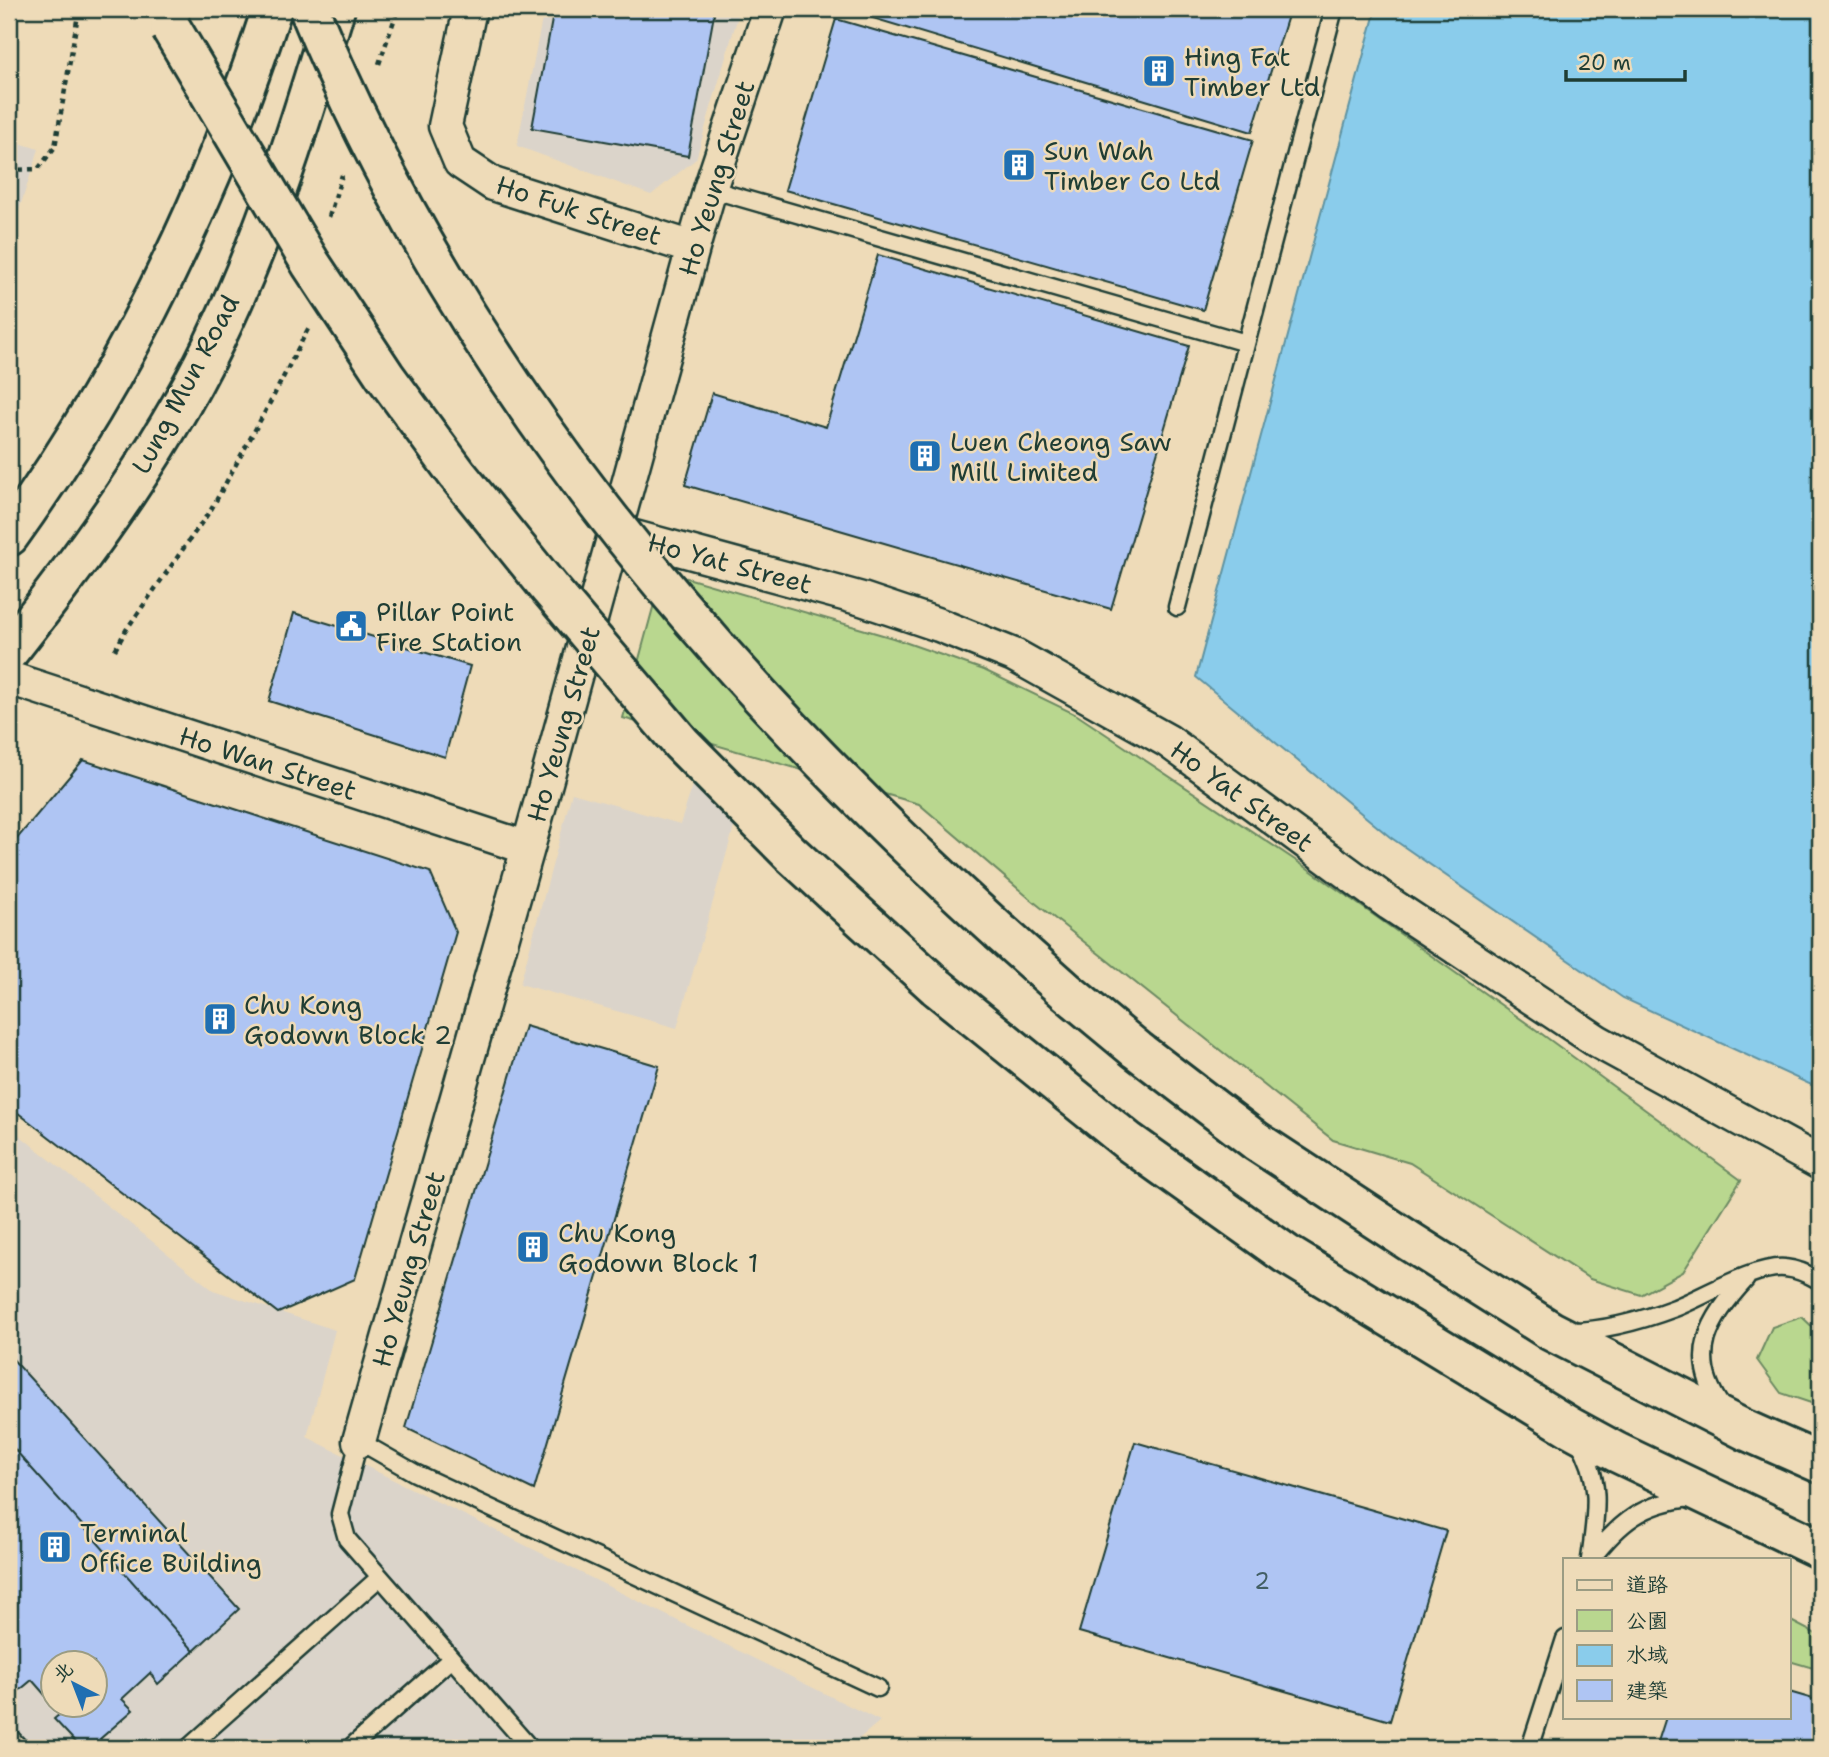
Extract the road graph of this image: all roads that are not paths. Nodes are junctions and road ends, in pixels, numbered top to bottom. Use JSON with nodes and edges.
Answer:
{"nodes":[{"id":1,"x":159,"y":9,"type":"edge"},
{"id":2,"x":272,"y":9,"type":"edge"},
{"id":3,"x":309,"y":9,"type":"edge"},
{"id":4,"x":335,"y":9,"type":"edge"},
{"id":5,"x":470,"y":9,"type":"edge"},
{"id":6,"x":771,"y":9,"type":"edge"},
{"id":7,"x":1334,"y":9,"type":"edge"},
{"id":8,"x":710,"y":189,"type":"junction"},
{"id":9,"x":693,"y":248,"type":"junction"},
{"id":10,"x":1246,"y":343,"type":"junction"},
{"id":11,"x":616,"y":531,"type":"junction"},
{"id":12,"x":9,"y":536,"type":"edge"},
{"id":13,"x":1177,"y":607,"type":"dead end"},
{"id":14,"x":9,"y":651,"type":"edge"},
{"id":15,"x":9,"y":678,"type":"edge"},
{"id":16,"x":528,"y":848,"type":"junction"},
{"id":17,"x":1820,"y":1163,"type":"edge"},
{"id":18,"x":1747,"y":1277,"type":"junction"},
{"id":19,"x":1820,"y":1281,"type":"edge"},
{"id":20,"x":1551,"y":1331,"type":"junction"},
{"id":21,"x":1570,"y":1427,"type":"junction"},
{"id":22,"x":1745,"y":1430,"type":"junction"},
{"id":23,"x":359,"y":1441,"type":"junction"},
{"id":24,"x":1820,"y":1464,"type":"edge"},
{"id":25,"x":1708,"y":1496,"type":"junction"},
{"id":26,"x":1820,"y":1549,"type":"edge"},
{"id":27,"x":1590,"y":1558,"type":"edge"},
{"id":28,"x":1591,"y":1558,"type":"edge"},
{"id":29,"x":380,"y":1577,"type":"junction"},
{"id":30,"x":1563,"y":1645,"type":"edge"},
{"id":31,"x":451,"y":1660,"type":"junction"},
{"id":32,"x":878,"y":1688,"type":"dead end"},
{"id":33,"x":9,"y":1736,"type":"edge"},
{"id":34,"x":20,"y":1748,"type":"edge"},
{"id":35,"x":188,"y":1748,"type":"edge"},
{"id":36,"x":350,"y":1748,"type":"edge"},
{"id":37,"x":530,"y":1748,"type":"edge"},
{"id":38,"x":1530,"y":1748,"type":"edge"}],
"edges":[{"from":1,"to":21,"type":"main road","bridge":true},
{"from":2,"to":12,"type":"main road"},
{"from":3,"to":20,"type":"main road","bridge":true},
{"from":4,"to":14,"type":"main road","name":"Lung Mun Road"},
{"from":5,"to":9,"type":"street","name":"Ho Fuk Street"},
{"from":6,"to":8,"type":"street","name":"Ho Yeung Street"},
{"from":7,"to":10,"type":"lane"},
{"from":8,"to":9,"type":"street","name":"Ho Yeung Street"},
{"from":8,"to":10,"type":"lane"},
{"from":9,"to":11,"type":"street","name":"Ho Yeung Street"},
{"from":10,"to":13,"type":"lane"},
{"from":11,"to":16,"type":"street","name":"Ho Yeung Street"},
{"from":11,"to":17,"type":"street","name":"Ho Yat Street"},
{"from":15,"to":16,"type":"street","name":"Ho Wan Street"},
{"from":16,"to":23,"type":"street","name":"Ho Yeung Street"},
{"from":18,"to":19,"type":"lane"},
{"from":18,"to":20,"type":"lane"},
{"from":18,"to":22,"type":"lane"},
{"from":20,"to":22,"type":"main road"},
{"from":21,"to":25,"type":"main road"},
{"from":21,"to":27,"type":"lane"},
{"from":22,"to":24,"type":"main road"},
{"from":23,"to":29,"type":"lane"},
{"from":23,"to":32,"type":"lane"},
{"from":25,"to":26,"type":"main road"},
{"from":25,"to":28,"type":"lane"},
{"from":29,"to":31,"type":"lane"},
{"from":29,"to":35,"type":"lane"},
{"from":30,"to":38,"type":"lane"},
{"from":31,"to":36,"type":"lane"},
{"from":31,"to":37,"type":"lane"},
{"from":33,"to":34,"type":"lane"}]}
